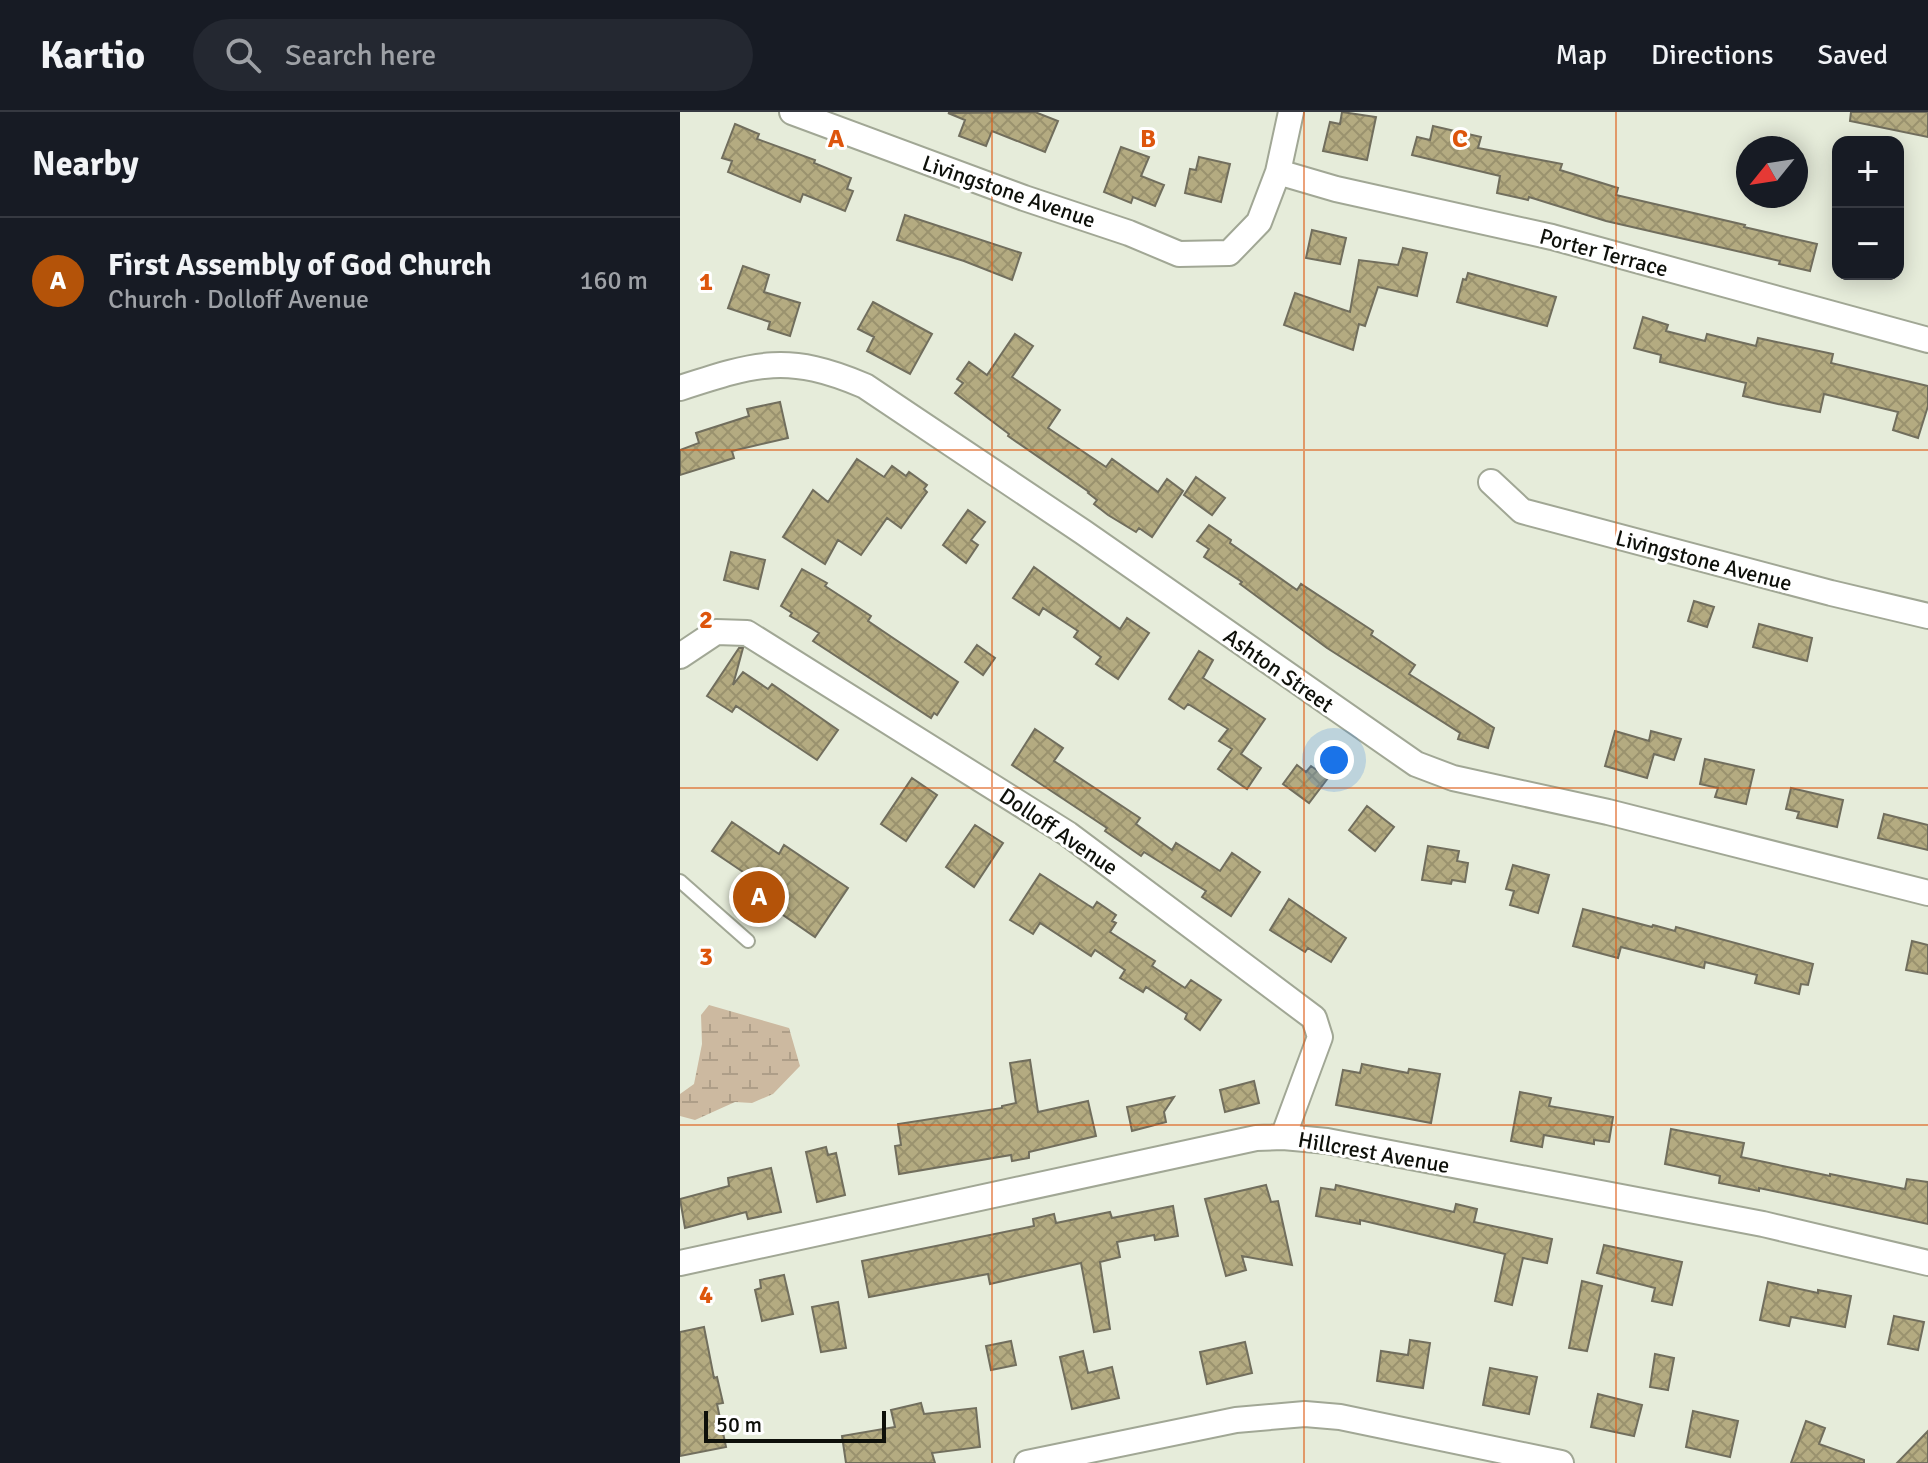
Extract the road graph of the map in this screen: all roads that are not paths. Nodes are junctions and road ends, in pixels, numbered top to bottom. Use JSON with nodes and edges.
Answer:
{"nodes":[{"id":1,"x":792,"y":112,"type":"edge"},
{"id":2,"x":1291,"y":112,"type":"edge"},
{"id":3,"x":1278,"y":172,"type":"junction"},
{"id":4,"x":1928,"y":340,"type":"edge"},
{"id":5,"x":680,"y":388,"type":"edge"},
{"id":6,"x":1491,"y":482,"type":"dead end"},
{"id":7,"x":1928,"y":616,"type":"edge"},
{"id":8,"x":680,"y":656,"type":"edge"},
{"id":9,"x":680,"y":881,"type":"edge"},
{"id":10,"x":1928,"y":893,"type":"edge"},
{"id":11,"x":748,"y":941,"type":"dead end"},
{"id":12,"x":1283,"y":1137,"type":"junction"},
{"id":13,"x":680,"y":1263,"type":"edge"},
{"id":14,"x":1928,"y":1263,"type":"edge"},
{"id":15,"x":1027,"y":1463,"type":"edge"},
{"id":16,"x":1561,"y":1463,"type":"edge"}],
"edges":[{"from":1,"to":3,"type":"street","name":"Livingstone Avenue"},
{"from":2,"to":3,"type":"street"},
{"from":3,"to":4,"type":"street","name":"Porter Terrace"},
{"from":5,"to":10,"type":"street","name":"Ashton Street"},
{"from":6,"to":7,"type":"street","name":"Livingstone Avenue"},
{"from":8,"to":12,"type":"street","name":"Dolloff Avenue"},
{"from":9,"to":11,"type":"lane"},
{"from":12,"to":13,"type":"street","name":"Hillcrest Avenue"},
{"from":12,"to":14,"type":"street","name":"Hillcrest Avenue"},
{"from":15,"to":16,"type":"street"}]}
